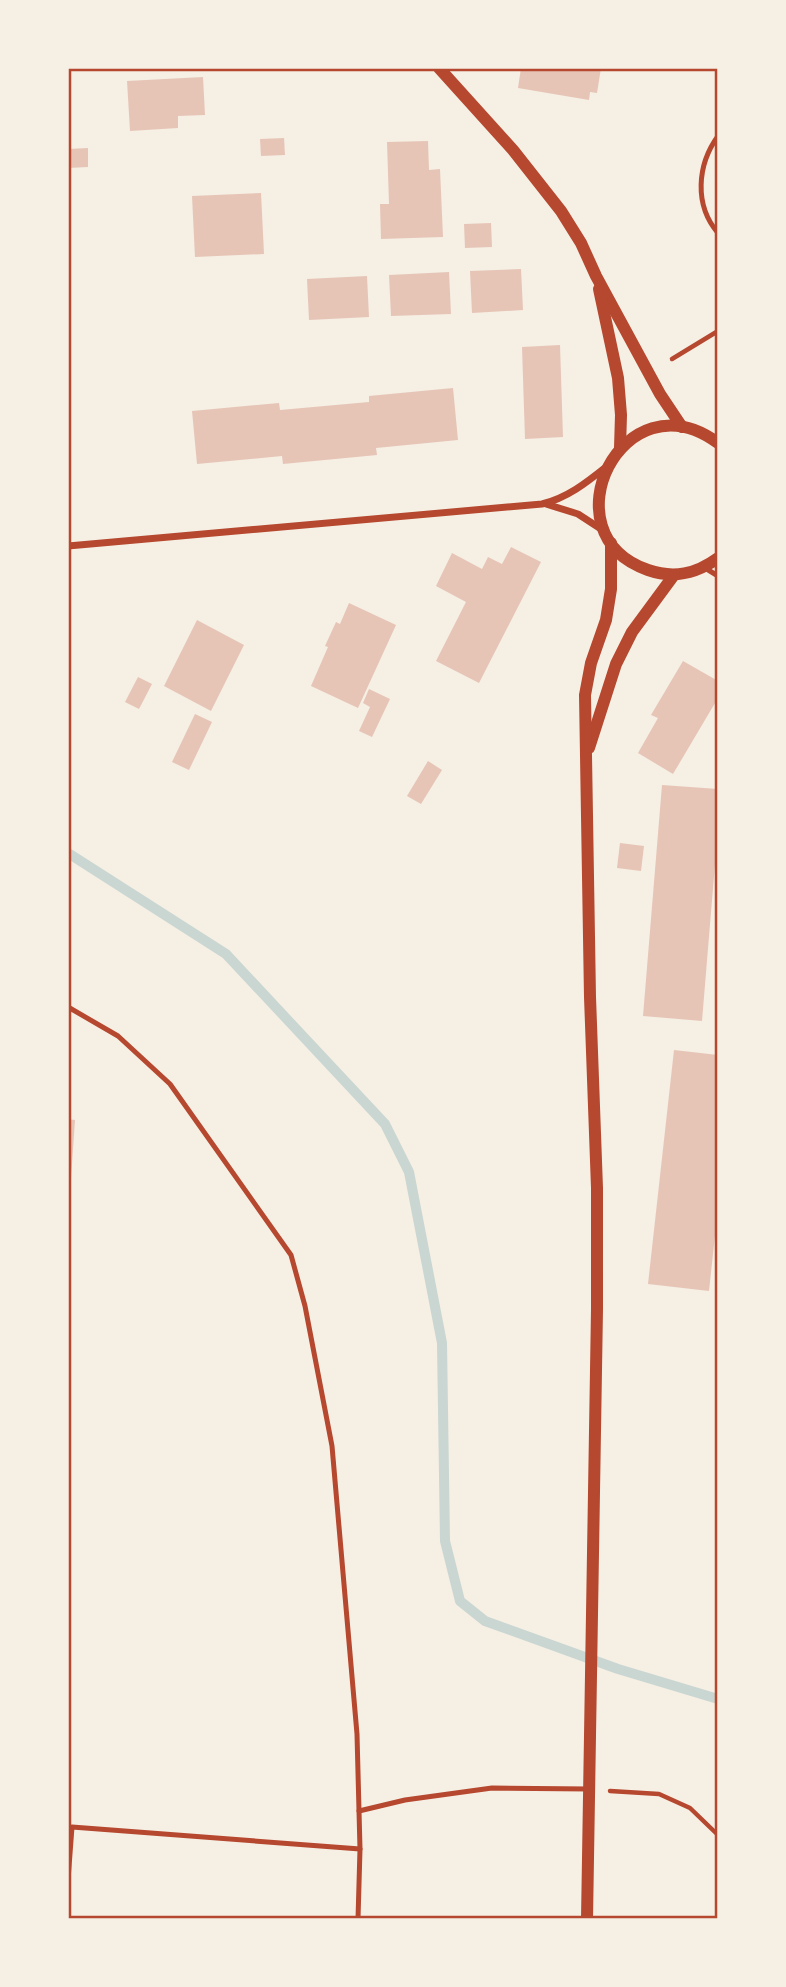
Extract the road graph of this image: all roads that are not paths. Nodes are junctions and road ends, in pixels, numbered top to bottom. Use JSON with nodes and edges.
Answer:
{"nodes":[{"id":1,"x":439,"y":68,"type":"edge"},
{"id":2,"x":718,"y":136,"type":"edge"},
{"id":3,"x":718,"y":233,"type":"edge"},
{"id":4,"x":596,"y":276,"type":"junction"},
{"id":5,"x":682,"y":428,"type":"junction"},
{"id":6,"x":715,"y":438,"type":"edge"},
{"id":7,"x":620,"y":448,"type":"junction"},
{"id":8,"x":606,"y":467,"type":"junction"},
{"id":9,"x":542,"y":503,"type":"junction"},
{"id":10,"x":608,"y":537,"type":"junction"},
{"id":11,"x":68,"y":546,"type":"edge"},
{"id":12,"x":718,"y":558,"type":"edge"},
{"id":13,"x":705,"y":568,"type":"junction"},
{"id":14,"x":674,"y":575,"type":"junction"},
{"id":15,"x":718,"y":576,"type":"edge"},
{"id":16,"x":586,"y":759,"type":"junction"},
{"id":17,"x":68,"y":1007,"type":"edge"},
{"id":18,"x":589,"y":1789,"type":"junction"},
{"id":19,"x":359,"y":1811,"type":"junction"},
{"id":20,"x":360,"y":1849,"type":"junction"},
{"id":21,"x":68,"y":1880,"type":"edge"},
{"id":22,"x":358,"y":1919,"type":"edge"},
{"id":23,"x":587,"y":1919,"type":"edge"}],
"edges":[{"from":1,"to":4,"type":"street"},
{"from":2,"to":3,"type":"lane"},
{"from":4,"to":5,"type":"street"},
{"from":4,"to":7,"type":"street"},
{"from":5,"to":6,"type":"street"},
{"from":5,"to":7,"type":"street"},
{"from":7,"to":8,"type":"street"},
{"from":8,"to":9,"type":"street"},
{"from":8,"to":10,"type":"street"},
{"from":9,"to":10,"type":"street"},
{"from":9,"to":11,"type":"street"},
{"from":10,"to":14,"type":"street"},
{"from":10,"to":16,"type":"street"},
{"from":12,"to":13,"type":"street"},
{"from":13,"to":14,"type":"street"},
{"from":13,"to":15,"type":"lane"},
{"from":14,"to":16,"type":"street"},
{"from":16,"to":18,"type":"street"},
{"from":17,"to":19,"type":"lane"},
{"from":18,"to":19,"type":"lane"},
{"from":18,"to":23,"type":"street"},
{"from":19,"to":20,"type":"lane"},
{"from":20,"to":21,"type":"lane"},
{"from":20,"to":22,"type":"lane"}]}
